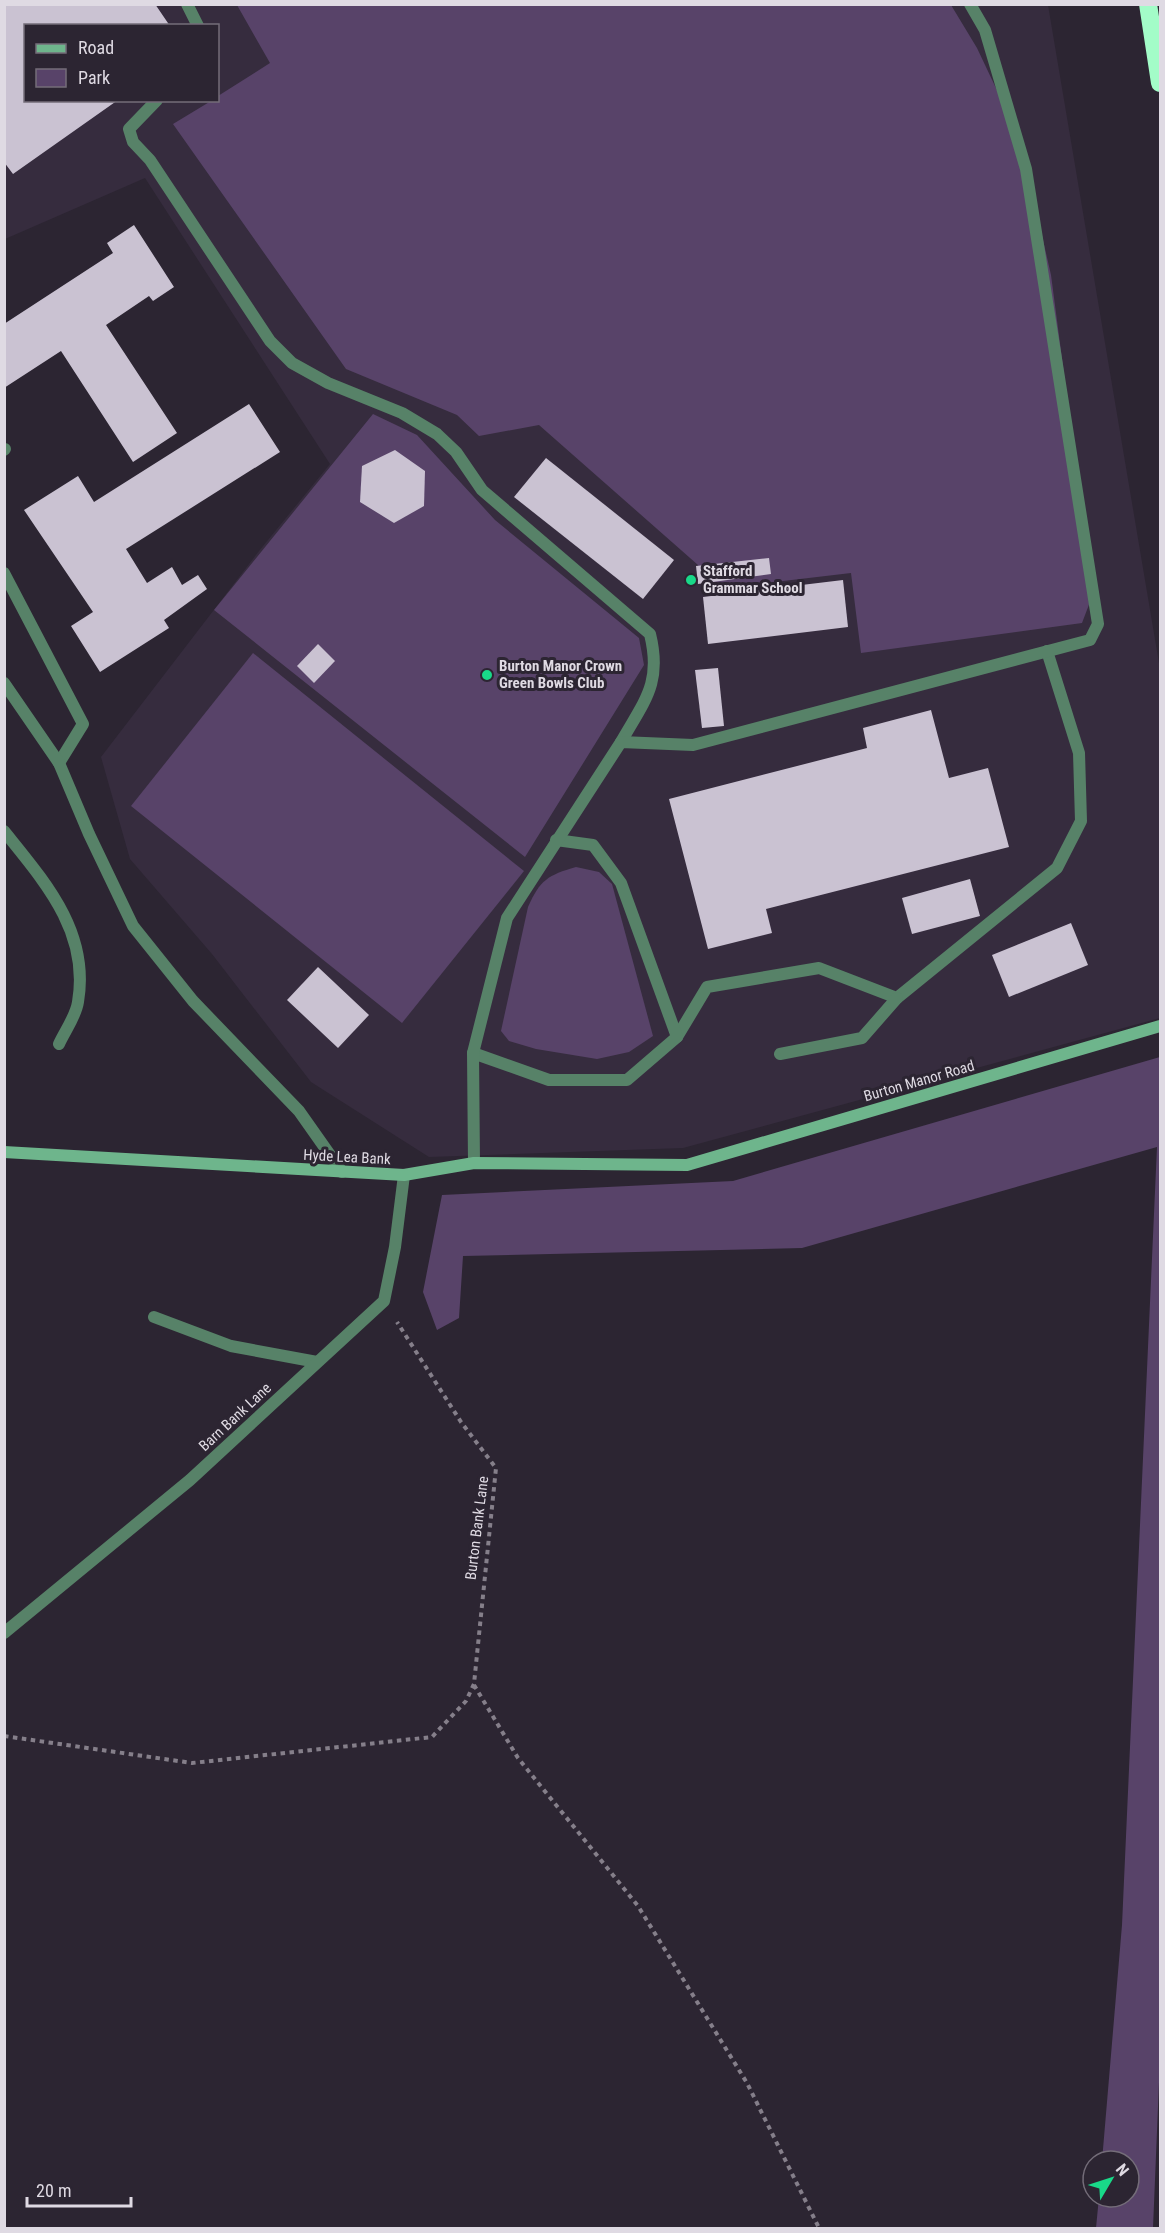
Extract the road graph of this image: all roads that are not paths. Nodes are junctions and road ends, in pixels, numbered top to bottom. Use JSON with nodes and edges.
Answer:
{"nodes":[{"id":1,"x":187,"y":4,"type":"edge"},
{"id":2,"x":970,"y":4,"type":"edge"},
{"id":3,"x":1148,"y":4,"type":"edge"},
{"id":4,"x":197,"y":24,"type":"edge"},
{"id":5,"x":1161,"y":83,"type":"edge"},
{"id":6,"x":155,"y":102,"type":"edge"},
{"id":7,"x":4,"y":573,"type":"edge"},
{"id":8,"x":1047,"y":651,"type":"junction"},
{"id":9,"x":4,"y":683,"type":"edge"},
{"id":10,"x":621,"y":742,"type":"junction"},
{"id":11,"x":59,"y":763,"type":"junction"},
{"id":12,"x":4,"y":831,"type":"edge"},
{"id":13,"x":556,"y":840,"type":"junction"},
{"id":14,"x":897,"y":998,"type":"junction"},
{"id":15,"x":1161,"y":1026,"type":"edge"},
{"id":16,"x":677,"y":1037,"type":"junction"},
{"id":17,"x":59,"y":1044,"type":"dead end"},
{"id":18,"x":473,"y":1053,"type":"junction"},
{"id":19,"x":780,"y":1054,"type":"dead end"},
{"id":20,"x":4,"y":1152,"type":"edge"},
{"id":21,"x":474,"y":1163,"type":"junction"},
{"id":22,"x":687,"y":1165,"type":"joint"},
{"id":23,"x":342,"y":1172,"type":"junction"},
{"id":24,"x":404,"y":1175,"type":"junction"},
{"id":25,"x":154,"y":1317,"type":"dead end"},
{"id":26,"x":317,"y":1362,"type":"junction"},
{"id":27,"x":4,"y":1633,"type":"edge"}],
"edges":[{"from":1,"to":4,"type":"street"},
{"from":2,"to":8,"type":"street"},
{"from":3,"to":5,"type":"highway"},
{"from":6,"to":10,"type":"street"},
{"from":7,"to":11,"type":"street"},
{"from":8,"to":10,"type":"street"},
{"from":8,"to":14,"type":"street"},
{"from":9,"to":11,"type":"street"},
{"from":10,"to":13,"type":"street"},
{"from":11,"to":23,"type":"street"},
{"from":12,"to":17,"type":"street"},
{"from":13,"to":16,"type":"street"},
{"from":13,"to":18,"type":"street"},
{"from":14,"to":16,"type":"street"},
{"from":14,"to":19,"type":"street"},
{"from":15,"to":22,"type":"street","name":"Burton Manor Road"},
{"from":16,"to":18,"type":"street"},
{"from":18,"to":21,"type":"street"},
{"from":20,"to":23,"type":"street","name":"Hyde Lea Bank"},
{"from":21,"to":22,"type":"street","name":"Hyde Lea Bank"},
{"from":21,"to":24,"type":"street","name":"Hyde Lea Bank"},
{"from":23,"to":24,"type":"street","name":"Hyde Lea Bank"},
{"from":24,"to":26,"type":"street","name":"Barn Bank Lane"},
{"from":25,"to":26,"type":"street"},
{"from":26,"to":27,"type":"street","name":"Barn Bank Lane"}]}
